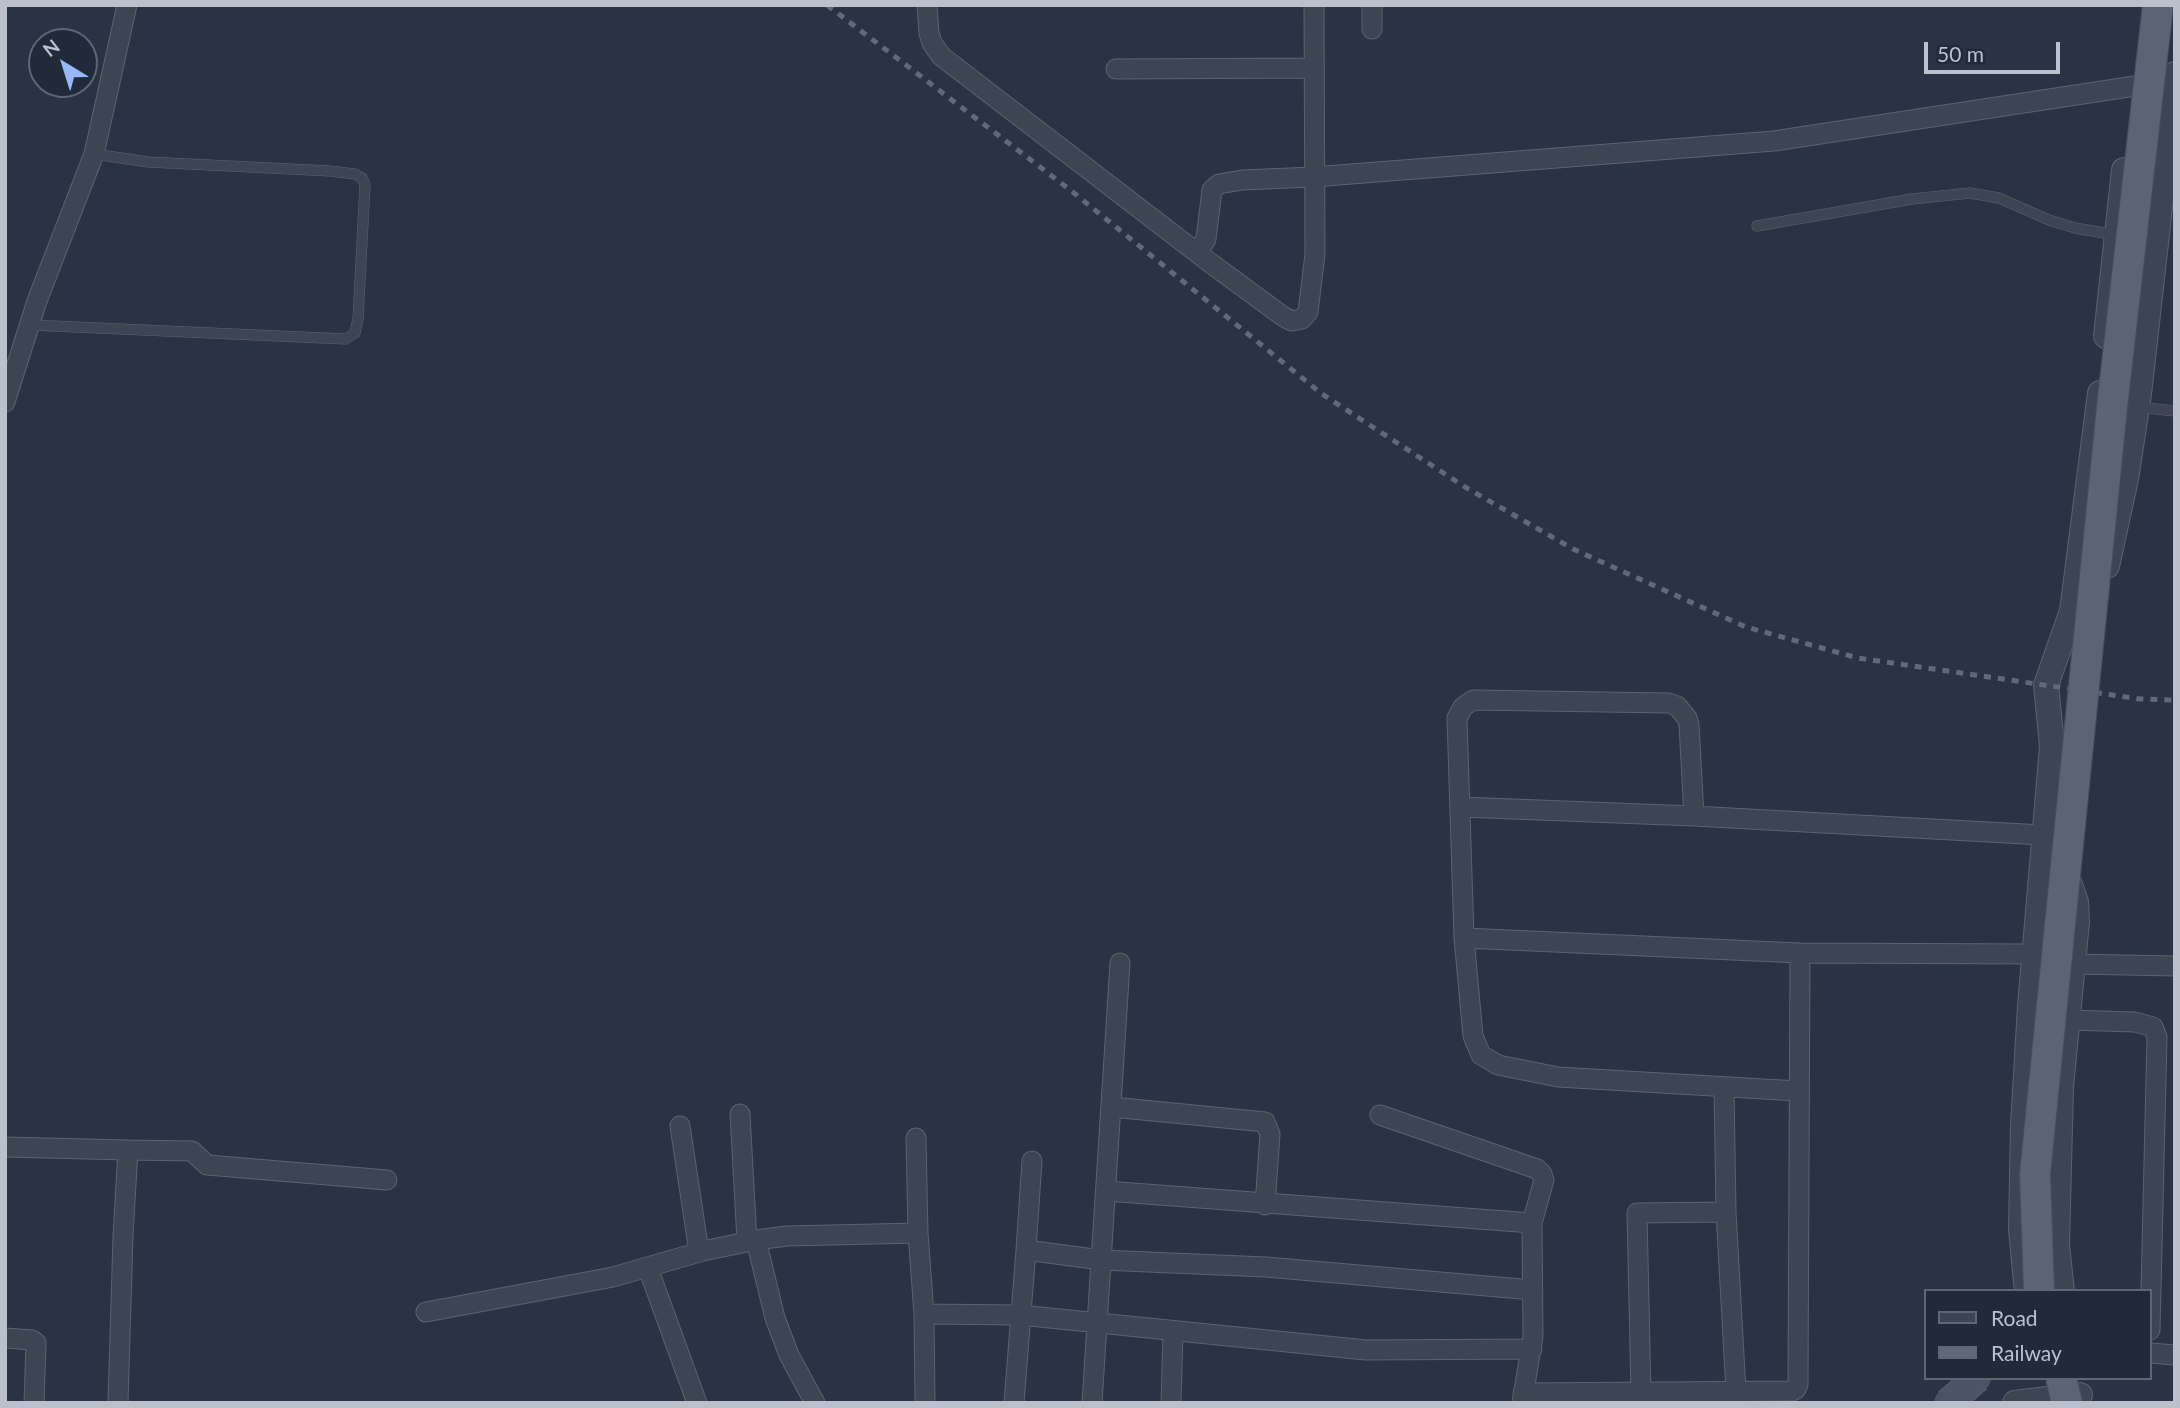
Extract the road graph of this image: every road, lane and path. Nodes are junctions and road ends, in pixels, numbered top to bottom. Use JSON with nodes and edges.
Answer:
{"nodes":[{"id":1,"x":127,"y":5,"type":"edge"},
{"id":2,"x":927,"y":5,"type":"edge"},
{"id":3,"x":1314,"y":5,"type":"edge"},
{"id":4,"x":1372,"y":5,"type":"edge"},
{"id":5,"x":2144,"y":5,"type":"edge"},
{"id":6,"x":2158,"y":5,"type":"edge"},
{"id":7,"x":1372,"y":29,"type":"dead end"},
{"id":8,"x":1314,"y":68,"type":"junction"},
{"id":9,"x":1116,"y":69,"type":"dead end"},
{"id":10,"x":2175,"y":74,"type":"edge"},
{"id":11,"x":2135,"y":86,"type":"junction"},
{"id":12,"x":94,"y":155,"type":"junction"},
{"id":13,"x":2169,"y":165,"type":"edge"},
{"id":14,"x":1313,"y":177,"type":"junction"},
{"id":15,"x":1758,"y":226,"type":"dead end"},
{"id":16,"x":2116,"y":235,"type":"junction"},
{"id":17,"x":1197,"y":253,"type":"junction"},
{"id":18,"x":30,"y":325,"type":"junction"},
{"id":19,"x":5,"y":401,"type":"edge"},
{"id":20,"x":2137,"y":407,"type":"junction"},
{"id":21,"x":2175,"y":411,"type":"edge"},
{"id":22,"x":2071,"y":611,"type":"junction"},
{"id":23,"x":1461,"y":807,"type":"junction"},
{"id":24,"x":1693,"y":816,"type":"junction"},
{"id":25,"x":2043,"y":837,"type":"junction"},
{"id":26,"x":1464,"y":938,"type":"junction"},
{"id":27,"x":1800,"y":953,"type":"junction"},
{"id":28,"x":2034,"y":954,"type":"junction"},
{"id":29,"x":1120,"y":963,"type":"dead end"},
{"id":30,"x":2073,"y":964,"type":"junction"},
{"id":31,"x":2175,"y":967,"type":"edge"},
{"id":32,"x":2068,"y":1020,"type":"junction"},
{"id":33,"x":1724,"y":1088,"type":"junction"},
{"id":34,"x":1798,"y":1091,"type":"junction"},
{"id":35,"x":1112,"y":1107,"type":"junction"},
{"id":36,"x":740,"y":1114,"type":"dead end"},
{"id":37,"x":1380,"y":1115,"type":"dead end"},
{"id":38,"x":680,"y":1126,"type":"dead end"},
{"id":39,"x":916,"y":1139,"type":"dead end"},
{"id":40,"x":5,"y":1147,"type":"edge"},
{"id":41,"x":128,"y":1150,"type":"junction"},
{"id":42,"x":1032,"y":1161,"type":"dead end"},
{"id":43,"x":387,"y":1180,"type":"dead end"},
{"id":44,"x":1106,"y":1191,"type":"junction"},
{"id":45,"x":1265,"y":1205,"type":"junction"},
{"id":46,"x":1726,"y":1212,"type":"junction"},
{"id":47,"x":1532,"y":1223,"type":"junction"},
{"id":48,"x":918,"y":1233,"type":"junction"},
{"id":49,"x":752,"y":1241,"type":"junction"},
{"id":50,"x":1026,"y":1250,"type":"junction"},
{"id":51,"x":699,"y":1252,"type":"junction"},
{"id":52,"x":1101,"y":1260,"type":"junction"},
{"id":53,"x":648,"y":1268,"type":"junction"},
{"id":54,"x":2026,"y":1289,"type":"edge"},
{"id":55,"x":2039,"y":1289,"type":"edge"},
{"id":56,"x":2062,"y":1289,"type":"edge"},
{"id":57,"x":2151,"y":1289,"type":"edge"},
{"id":58,"x":1533,"y":1290,"type":"junction"},
{"id":59,"x":426,"y":1312,"type":"dead end"},
{"id":60,"x":924,"y":1314,"type":"junction"},
{"id":61,"x":1020,"y":1315,"type":"junction"},
{"id":62,"x":1096,"y":1324,"type":"junction"},
{"id":63,"x":1173,"y":1332,"type":"junction"},
{"id":64,"x":5,"y":1338,"type":"edge"},
{"id":65,"x":1532,"y":1349,"type":"junction"},
{"id":66,"x":2152,"y":1353,"type":"edge"},
{"id":67,"x":2175,"y":1355,"type":"edge"},
{"id":68,"x":1974,"y":1380,"type":"edge"},
{"id":69,"x":1982,"y":1380,"type":"edge"},
{"id":70,"x":1736,"y":1391,"type":"junction"},
{"id":71,"x":1641,"y":1392,"type":"junction"},
{"id":72,"x":2063,"y":1392,"type":"edge"},
{"id":73,"x":1523,"y":1398,"type":"edge"},
{"id":74,"x":34,"y":1403,"type":"edge"},
{"id":75,"x":118,"y":1403,"type":"edge"},
{"id":76,"x":697,"y":1403,"type":"edge"},
{"id":77,"x":815,"y":1403,"type":"edge"},
{"id":78,"x":925,"y":1403,"type":"edge"},
{"id":79,"x":1014,"y":1403,"type":"edge"},
{"id":80,"x":1092,"y":1403,"type":"edge"},
{"id":81,"x":1171,"y":1403,"type":"edge"},
{"id":82,"x":1931,"y":1403,"type":"edge"},
{"id":83,"x":1948,"y":1403,"type":"edge"},
{"id":84,"x":2015,"y":1403,"type":"edge"}],
"edges":[{"from":1,"to":12,"type":"street"},
{"from":2,"to":17,"type":"street"},
{"from":3,"to":8,"type":"street"},
{"from":4,"to":7,"type":"street"},
{"from":5,"to":11,"type":"street"},
{"from":6,"to":55,"type":"main road","bridge":true},
{"from":8,"to":9,"type":"street"},
{"from":8,"to":14,"type":"street"},
{"from":10,"to":13,"type":"street"},
{"from":11,"to":14,"type":"street"},
{"from":11,"to":16,"type":"street"},
{"from":12,"to":18,"type":"street"},
{"from":12,"to":18,"type":"lane"},
{"from":13,"to":20,"type":"street"},
{"from":14,"to":17,"type":"street"},
{"from":14,"to":17,"type":"street"},
{"from":15,"to":16,"type":"lane"},
{"from":16,"to":22,"type":"street"},
{"from":18,"to":19,"type":"street"},
{"from":20,"to":21,"type":"lane"},
{"from":20,"to":22,"type":"street"},
{"from":22,"to":25,"type":"street"},
{"from":23,"to":24,"type":"street"},
{"from":23,"to":24,"type":"street"},
{"from":23,"to":26,"type":"street"},
{"from":24,"to":25,"type":"street"},
{"from":25,"to":28,"type":"street"},
{"from":25,"to":30,"type":"street"},
{"from":26,"to":27,"type":"street"},
{"from":26,"to":33,"type":"street"},
{"from":27,"to":28,"type":"street"},
{"from":27,"to":34,"type":"street"},
{"from":28,"to":54,"type":"street"},
{"from":29,"to":35,"type":"street"},
{"from":30,"to":31,"type":"street"},
{"from":30,"to":32,"type":"street"},
{"from":32,"to":56,"type":"street"},
{"from":32,"to":57,"type":"street"},
{"from":33,"to":34,"type":"street"},
{"from":33,"to":46,"type":"street"},
{"from":34,"to":70,"type":"street"},
{"from":35,"to":44,"type":"street"},
{"from":35,"to":45,"type":"street"},
{"from":36,"to":49,"type":"street"},
{"from":37,"to":47,"type":"street"},
{"from":38,"to":51,"type":"street"},
{"from":39,"to":48,"type":"street"},
{"from":40,"to":41,"type":"street"},
{"from":41,"to":43,"type":"street"},
{"from":41,"to":75,"type":"street"},
{"from":42,"to":50,"type":"street"},
{"from":44,"to":45,"type":"street"},
{"from":44,"to":52,"type":"street"},
{"from":45,"to":47,"type":"street"},
{"from":46,"to":70,"type":"street"},
{"from":46,"to":71,"type":"street"},
{"from":47,"to":58,"type":"street"},
{"from":48,"to":49,"type":"street"},
{"from":48,"to":60,"type":"street"},
{"from":49,"to":51,"type":"street"},
{"from":49,"to":77,"type":"street"},
{"from":50,"to":52,"type":"street"},
{"from":50,"to":61,"type":"street"},
{"from":51,"to":53,"type":"street"},
{"from":52,"to":58,"type":"street"},
{"from":52,"to":62,"type":"street"},
{"from":53,"to":59,"type":"street"},
{"from":53,"to":76,"type":"street"},
{"from":58,"to":65,"type":"street"},
{"from":60,"to":61,"type":"street"},
{"from":60,"to":78,"type":"street"},
{"from":61,"to":62,"type":"street"},
{"from":61,"to":79,"type":"street"},
{"from":62,"to":63,"type":"street"},
{"from":62,"to":80,"type":"street"},
{"from":63,"to":65,"type":"street"},
{"from":63,"to":81,"type":"street"},
{"from":64,"to":74,"type":"street"},
{"from":65,"to":73,"type":"street"},
{"from":66,"to":67,"type":"street"},
{"from":68,"to":83,"type":"main road","bridge":true},
{"from":69,"to":82,"type":"street"},
{"from":70,"to":71,"type":"street"},
{"from":71,"to":73,"type":"street"},
{"from":72,"to":84,"type":"street"}]}
